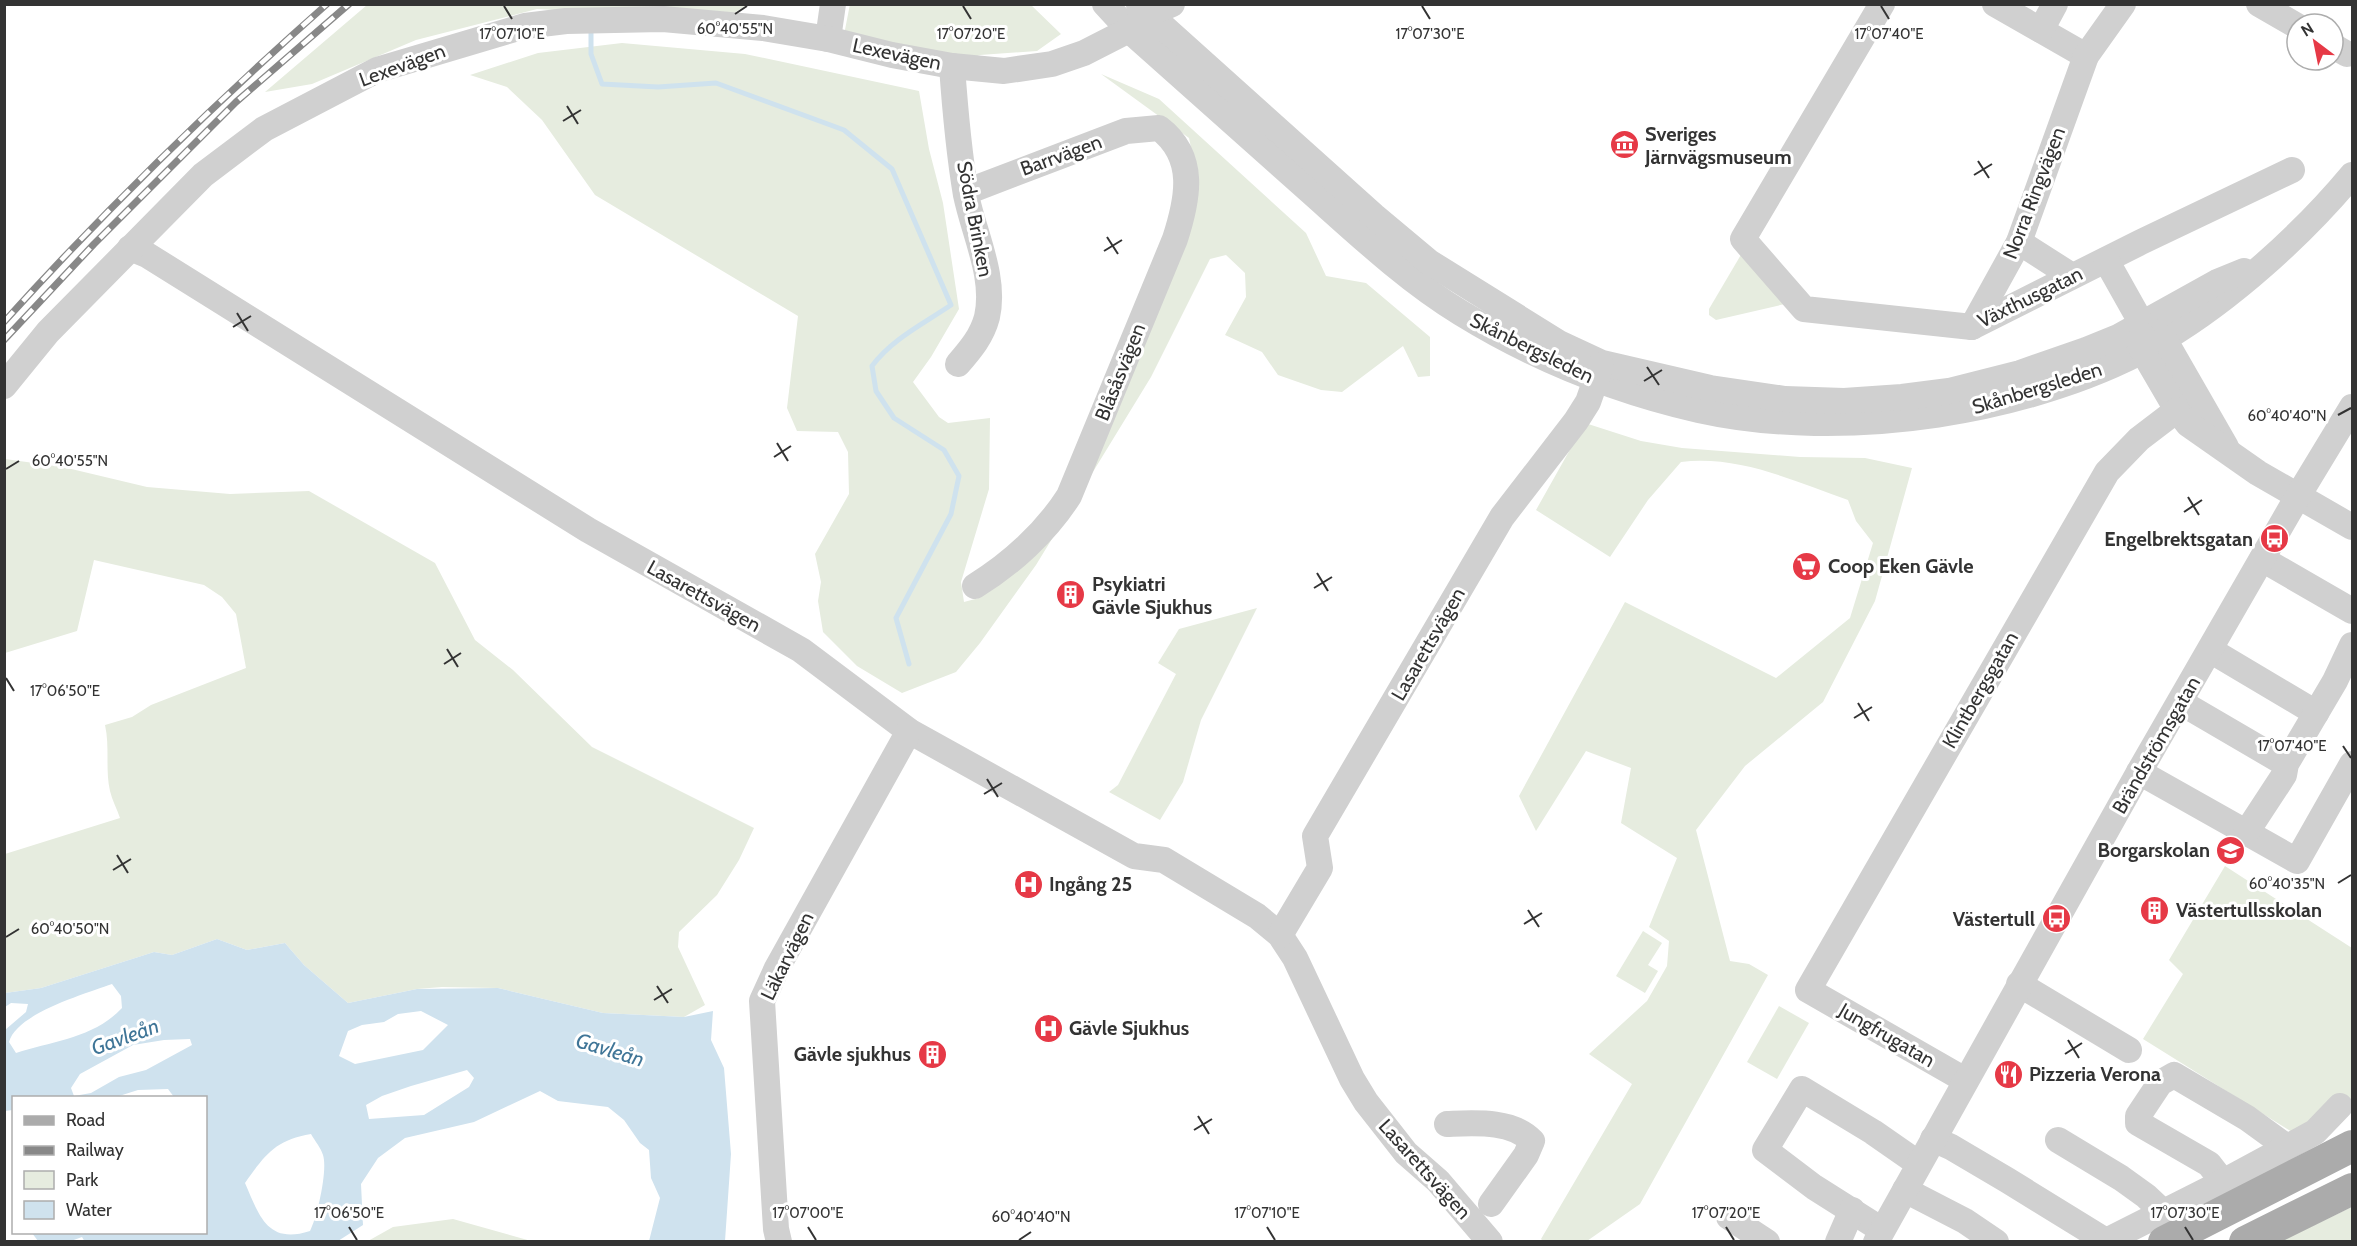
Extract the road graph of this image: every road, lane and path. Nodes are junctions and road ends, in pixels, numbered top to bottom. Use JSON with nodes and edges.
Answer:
{"nodes":[{"id":1,"x":833,"y":4,"type":"edge"},
{"id":2,"x":1105,"y":4,"type":"edge"},
{"id":3,"x":1172,"y":4,"type":"edge"},
{"id":4,"x":1882,"y":4,"type":"edge"},
{"id":5,"x":1995,"y":4,"type":"edge"},
{"id":6,"x":2055,"y":4,"type":"edge"},
{"id":7,"x":2123,"y":4,"type":"edge"},
{"id":8,"x":2259,"y":4,"type":"edge"},
{"id":9,"x":1139,"y":16,"type":"edge"},
{"id":10,"x":2285,"y":19,"type":"edge"},
{"id":11,"x":2041,"y":30,"type":"junction"},
{"id":12,"x":828,"y":39,"type":"junction"},
{"id":13,"x":2086,"y":56,"type":"junction"},
{"id":14,"x":952,"y":66,"type":"junction"},
{"id":15,"x":1159,"y":128,"type":"joint"},
{"id":16,"x":2292,"y":170,"type":"dead end"},
{"id":17,"x":2352,"y":175,"type":"edge"},
{"id":18,"x":966,"y":192,"type":"junction"},
{"id":19,"x":2019,"y":242,"type":"junction"},
{"id":20,"x":130,"y":248,"type":"junction"},
{"id":21,"x":2106,"y":260,"type":"junction"},
{"id":22,"x":2264,"y":263,"type":"junction"},
{"id":23,"x":2072,"y":276,"type":"junction"},
{"id":24,"x":2142,"y":324,"type":"junction"},
{"id":25,"x":1972,"y":327,"type":"junction"},
{"id":26,"x":2153,"y":345,"type":"junction"},
{"id":27,"x":958,"y":364,"type":"dead end"},
{"id":28,"x":1600,"y":371,"type":"junction"},
{"id":29,"x":4,"y":386,"type":"edge"},
{"id":30,"x":2352,"y":407,"type":"edge"},
{"id":31,"x":2177,"y":410,"type":"junction"},
{"id":32,"x":2228,"y":450,"type":"junction"},
{"id":33,"x":2298,"y":496,"type":"junction"},
{"id":34,"x":2352,"y":527,"type":"edge"},
{"id":35,"x":2262,"y":559,"type":"junction"},
{"id":36,"x":975,"y":586,"type":"dead end"},
{"id":37,"x":2352,"y":611,"type":"edge"},
{"id":38,"x":2352,"y":645,"type":"edge"},
{"id":39,"x":2210,"y":650,"type":"junction"},
{"id":40,"x":2180,"y":702,"type":"junction"},
{"id":41,"x":2316,"y":713,"type":"junction"},
{"id":42,"x":909,"y":731,"type":"junction"},
{"id":43,"x":2286,"y":764,"type":"junction"},
{"id":44,"x":2352,"y":764,"type":"edge"},
{"id":45,"x":2139,"y":772,"type":"junction"},
{"id":46,"x":2246,"y":833,"type":"junction"},
{"id":47,"x":1280,"y":935,"type":"junction"},
{"id":48,"x":2019,"y":984,"type":"junction"},
{"id":49,"x":1808,"y":990,"type":"joint"},
{"id":50,"x":2129,"y":1050,"type":"dead end"},
{"id":51,"x":1965,"y":1080,"type":"junction"},
{"id":52,"x":2340,"y":1106,"type":"dead end"},
{"id":53,"x":1448,"y":1124,"type":"dead end"},
{"id":54,"x":1932,"y":1139,"type":"junction"},
{"id":55,"x":2058,"y":1140,"type":"dead end"},
{"id":56,"x":2352,"y":1146,"type":"edge"},
{"id":57,"x":2286,"y":1148,"type":"junction"},
{"id":58,"x":1919,"y":1164,"type":"junction"},
{"id":59,"x":2223,"y":1182,"type":"junction"},
{"id":60,"x":2352,"y":1189,"type":"edge"},
{"id":61,"x":1905,"y":1190,"type":"junction"},
{"id":62,"x":1491,"y":1204,"type":"dead end"},
{"id":63,"x":1852,"y":1210,"type":"junction"},
{"id":64,"x":1729,"y":1217,"type":"dead end"},
{"id":65,"x":2164,"y":1227,"type":"edge"},
{"id":66,"x":1879,"y":1236,"type":"edge"},
{"id":67,"x":2105,"y":1241,"type":"edge"},
{"id":68,"x":779,"y":1242,"type":"edge"},
{"id":69,"x":1490,"y":1242,"type":"edge"},
{"id":70,"x":1767,"y":1242,"type":"edge"},
{"id":71,"x":1838,"y":1242,"type":"edge"},
{"id":72,"x":1996,"y":1242,"type":"edge"},
{"id":73,"x":2245,"y":1242,"type":"edge"}],
"edges":[{"from":1,"to":12,"type":"street"},
{"from":2,"to":9,"type":"street","name":"Skånbergsleden"},
{"from":3,"to":9,"type":"street","name":"Lexevägen"},
{"from":4,"to":25,"type":"street","name":"Växthusgatan"},
{"from":5,"to":11,"type":"street"},
{"from":6,"to":11,"type":"street"},
{"from":7,"to":13,"type":"street","name":"Norra Ringvägen"},
{"from":8,"to":10,"type":"street"},
{"from":9,"to":14,"type":"street","name":"Lexevägen"},
{"from":9,"to":28,"type":"street","name":"Skånbergsleden"},
{"from":11,"to":13,"type":"street"},
{"from":12,"to":14,"type":"street","name":"Lexevägen"},
{"from":12,"to":20,"type":"street","name":"Lexevägen"},
{"from":13,"to":19,"type":"street","name":"Norra Ringvägen"},
{"from":14,"to":18,"type":"street","name":"Södra Brinken"},
{"from":15,"to":18,"type":"street","name":"Barrvägen"},
{"from":15,"to":36,"type":"street","name":"Blåsåsvägen"},
{"from":16,"to":21,"type":"street","name":"Växthusgatan"},
{"from":17,"to":22,"type":"street","name":"Skånbergsleden"},
{"from":18,"to":27,"type":"street","name":"Södra Brinken"},
{"from":19,"to":23,"type":"street"},
{"from":19,"to":25,"type":"street","name":"Norra Ringvägen"},
{"from":20,"to":29,"type":"street","name":"Lexevägen"},
{"from":20,"to":42,"type":"street","name":"Lasarettsvägen"},
{"from":21,"to":23,"type":"street","name":"Växthusgatan"},
{"from":21,"to":24,"type":"street"},
{"from":22,"to":24,"type":"street","name":"Skånbergsleden"},
{"from":22,"to":26,"type":"street","name":"Skånbergsleden"},
{"from":23,"to":25,"type":"street","name":"Växthusgatan"},
{"from":24,"to":26,"type":"street"},
{"from":24,"to":28,"type":"street","name":"Skånbergsleden"},
{"from":26,"to":28,"type":"street","name":"Skånbergsleden"},
{"from":26,"to":31,"type":"street"},
{"from":26,"to":32,"type":"street"},
{"from":28,"to":47,"type":"street","name":"Lasarettsvägen"},
{"from":30,"to":33,"type":"street","name":"Brändströmsgatan"},
{"from":31,"to":32,"type":"street"},
{"from":31,"to":49,"type":"street","name":"Klintbergsgatan"},
{"from":32,"to":33,"type":"street"},
{"from":33,"to":34,"type":"street"},
{"from":33,"to":35,"type":"street","name":"Brändströmsgatan"},
{"from":35,"to":37,"type":"street"},
{"from":35,"to":39,"type":"street","name":"Brändströmsgatan"},
{"from":38,"to":41,"type":"street"},
{"from":39,"to":40,"type":"street","name":"Brändströmsgatan"},
{"from":39,"to":41,"type":"street"},
{"from":40,"to":43,"type":"street"},
{"from":40,"to":45,"type":"street","name":"Brändströmsgatan"},
{"from":41,"to":43,"type":"street"},
{"from":42,"to":47,"type":"street","name":"Lasarettsvägen"},
{"from":42,"to":68,"type":"street","name":"Läkarvägen"},
{"from":43,"to":46,"type":"street"},
{"from":44,"to":46,"type":"street"},
{"from":45,"to":46,"type":"street"},
{"from":45,"to":48,"type":"street","name":"Brändströmsgatan"},
{"from":47,"to":69,"type":"street","name":"Lasarettsvägen"},
{"from":48,"to":50,"type":"street"},
{"from":48,"to":51,"type":"street","name":"Brändströmsgatan"},
{"from":49,"to":51,"type":"street","name":"Jungfrugatan"},
{"from":51,"to":54,"type":"street","name":"Brändströmsgatan"},
{"from":52,"to":57,"type":"street"},
{"from":53,"to":62,"type":"street"},
{"from":54,"to":58,"type":"street","name":"Brändströmsgatan"},
{"from":54,"to":67,"type":"street"},
{"from":55,"to":65,"type":"street"},
{"from":56,"to":65,"type":"main road"},
{"from":57,"to":59,"type":"street"},
{"from":57,"to":59,"type":"street"},
{"from":58,"to":61,"type":"street","name":"Brändströmsgatan"},
{"from":58,"to":63,"type":"street"},
{"from":59,"to":65,"type":"street"},
{"from":60,"to":73,"type":"main road"},
{"from":61,"to":66,"type":"street","name":"Brändströmsgatan"},
{"from":61,"to":72,"type":"street"},
{"from":63,"to":66,"type":"street"},
{"from":63,"to":71,"type":"street"},
{"from":64,"to":70,"type":"street"},
{"from":65,"to":67,"type":"street"}]}
